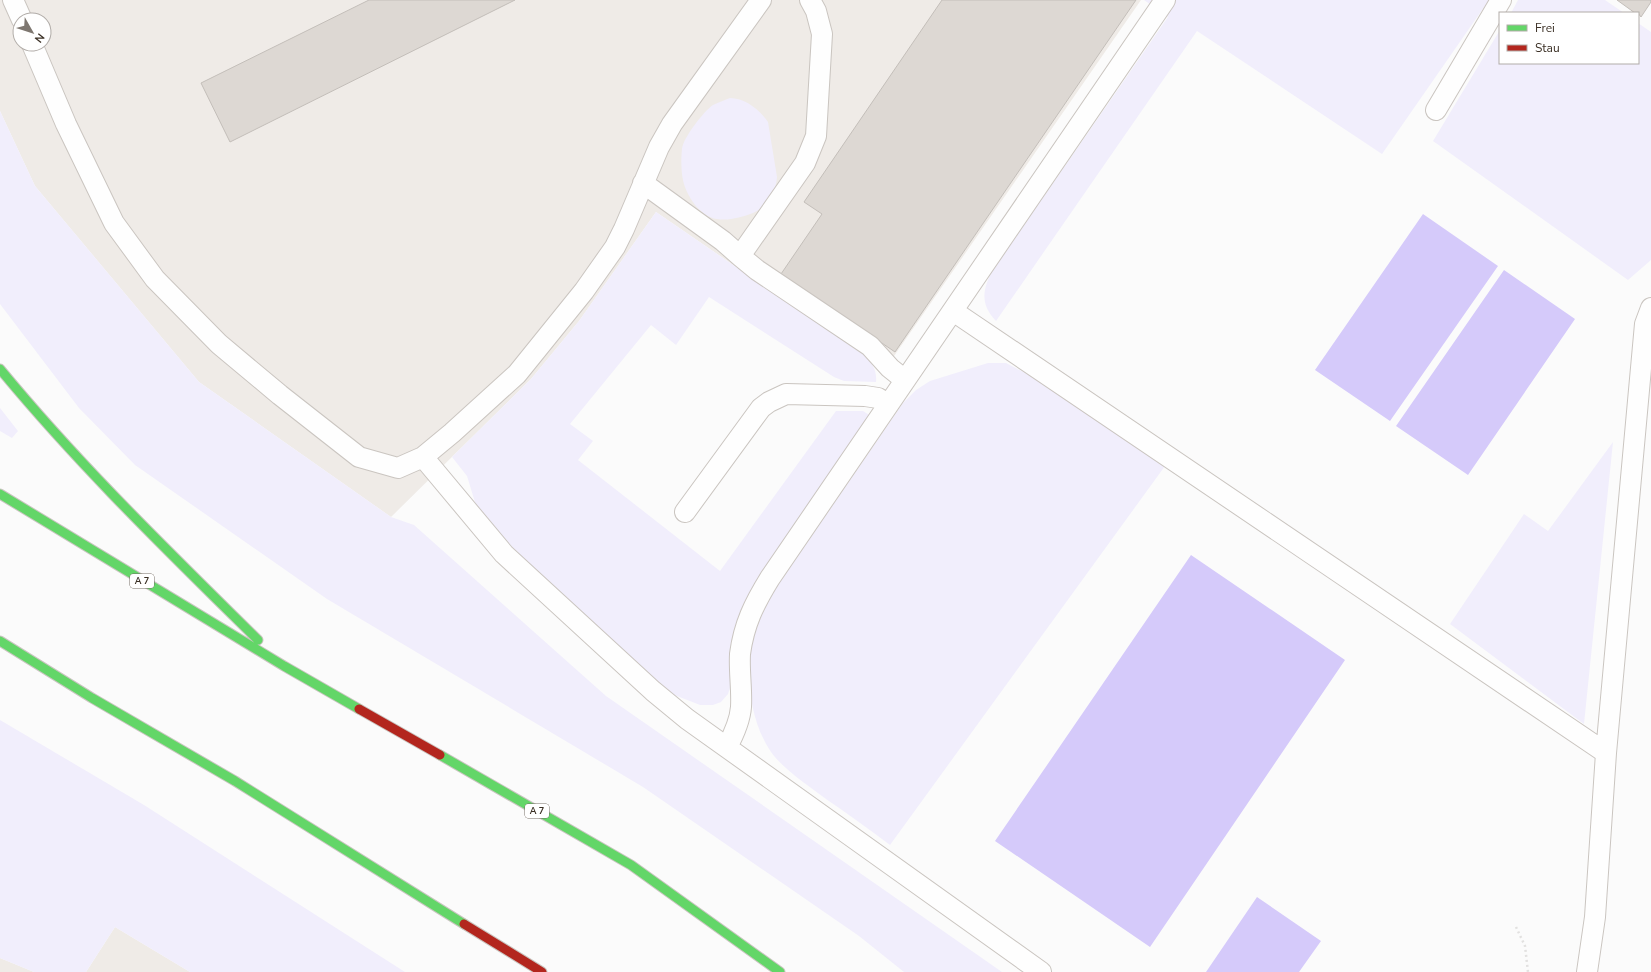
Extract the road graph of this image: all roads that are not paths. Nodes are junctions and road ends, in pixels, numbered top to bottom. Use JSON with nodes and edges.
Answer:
{"nodes":[{"id":1,"x":13,"y":0,"type":"edge"},
{"id":2,"x":761,"y":0,"type":"edge"},
{"id":3,"x":810,"y":0,"type":"edge"},
{"id":4,"x":1165,"y":0,"type":"edge"},
{"id":5,"x":1501,"y":0,"type":"edge"},
{"id":6,"x":18,"y":12,"type":"edge"},
{"id":7,"x":35,"y":52,"type":"edge"},
{"id":8,"x":1436,"y":110,"type":"dead end"},
{"id":9,"x":643,"y":183,"type":"junction"},
{"id":10,"x":740,"y":256,"type":"junction"},
{"id":11,"x":1651,"y":308,"type":"edge"},
{"id":12,"x":953,"y":311,"type":"junction"},
{"id":13,"x":0,"y":369,"type":"edge"},
{"id":14,"x":905,"y":380,"type":"junction"},
{"id":15,"x":888,"y":404,"type":"junction"},
{"id":16,"x":422,"y":457,"type":"junction"},
{"id":17,"x":0,"y":494,"type":"edge"},
{"id":18,"x":685,"y":512,"type":"dead end"},
{"id":19,"x":0,"y":641,"type":"edge"},
{"id":20,"x":284,"y":666,"type":"junction"},
{"id":21,"x":727,"y":747,"type":"junction"},
{"id":22,"x":1606,"y":753,"type":"junction"},
{"id":23,"x":542,"y":972,"type":"edge"},
{"id":24,"x":780,"y":972,"type":"edge"},
{"id":25,"x":1041,"y":972,"type":"edge"},
{"id":26,"x":1587,"y":972,"type":"edge"}],
"edges":[{"from":1,"to":6,"type":"lane"},
{"from":2,"to":9,"type":"lane"},
{"from":3,"to":10,"type":"lane"},
{"from":4,"to":12,"type":"lane"},
{"from":5,"to":8,"type":"lane"},
{"from":7,"to":16,"type":"lane"},
{"from":9,"to":10,"type":"lane"},
{"from":9,"to":16,"type":"lane"},
{"from":10,"to":14,"type":"lane"},
{"from":11,"to":22,"type":"lane"},
{"from":12,"to":14,"type":"lane"},
{"from":12,"to":22,"type":"lane"},
{"from":13,"to":20,"type":"highway"},
{"from":14,"to":15,"type":"lane"},
{"from":15,"to":18,"type":"lane"},
{"from":15,"to":21,"type":"lane"},
{"from":16,"to":21,"type":"lane"},
{"from":17,"to":20,"type":"highway","number":"A 7"},
{"from":19,"to":23,"type":"highway"},
{"from":20,"to":24,"type":"highway","number":"A 7"},
{"from":21,"to":25,"type":"lane"},
{"from":22,"to":26,"type":"lane"}]}
